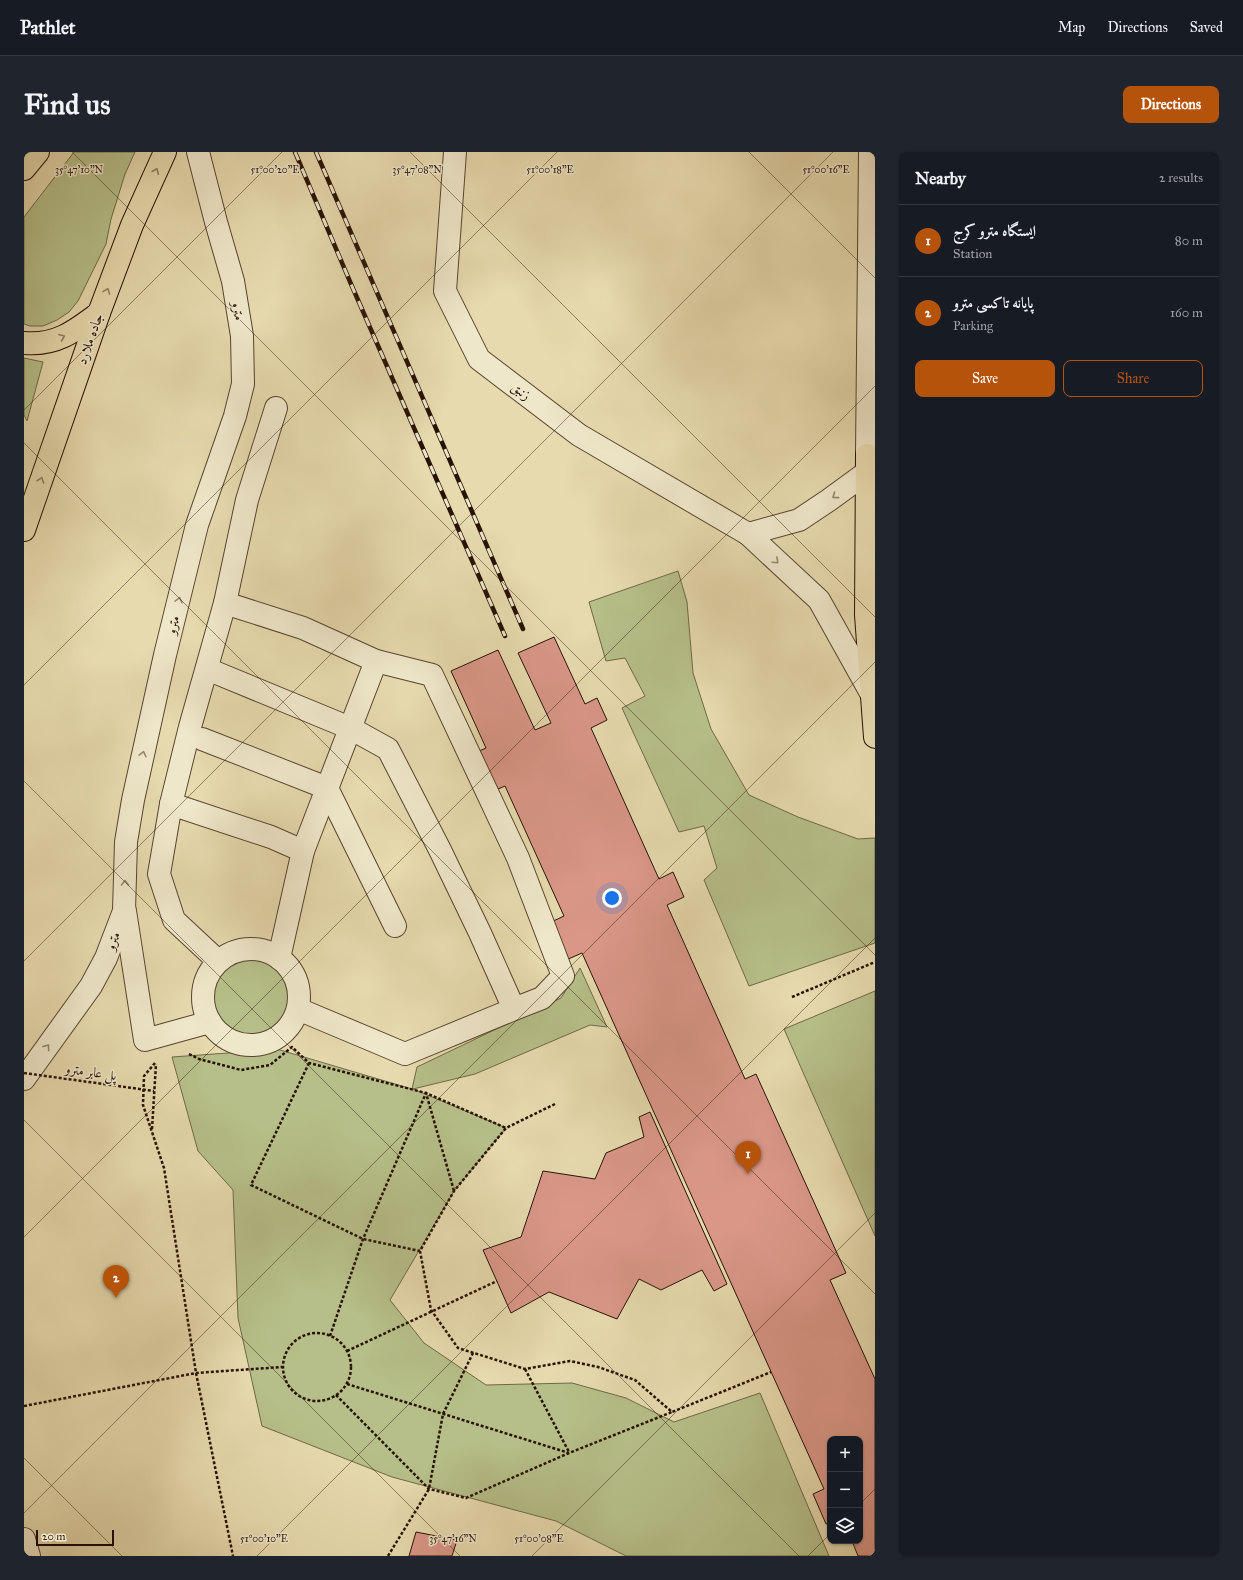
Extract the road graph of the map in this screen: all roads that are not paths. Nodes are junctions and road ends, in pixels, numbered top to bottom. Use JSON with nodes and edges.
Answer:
{"nodes":[{"id":1,"x":38,"y":152,"type":"edge"},
{"id":2,"x":165,"y":152,"type":"edge"},
{"id":3,"x":198,"y":152,"type":"edge"},
{"id":4,"x":455,"y":152,"type":"edge"},
{"id":5,"x":870,"y":152,"type":"edge"},
{"id":6,"x":24,"y":169,"type":"edge"},
{"id":7,"x":99,"y":313,"type":"junction"},
{"id":8,"x":24,"y":343,"type":"edge"},
{"id":9,"x":276,"y":408,"type":"dead end"},
{"id":10,"x":869,"y":462,"type":"edge"},
{"id":11,"x":24,"y":530,"type":"edge"},
{"id":12,"x":748,"y":534,"type":"junction"},
{"id":13,"x":225,"y":603,"type":"junction"},
{"id":14,"x":376,"y":661,"type":"junction"},
{"id":15,"x":207,"y":669,"type":"junction"},
{"id":16,"x":872,"y":696,"type":"junction"},
{"id":17,"x":350,"y":728,"type":"junction"},
{"id":18,"x":875,"y":737,"type":"edge"},
{"id":19,"x":202,"y":739,"type":"dead end"},
{"id":20,"x":327,"y":788,"type":"junction"},
{"id":21,"x":171,"y":804,"type":"junction"},
{"id":22,"x":303,"y":851,"type":"junction"},
{"id":23,"x":124,"y":911,"type":"junction"},
{"id":24,"x":395,"y":926,"type":"dead end"},
{"id":25,"x":279,"y":958,"type":"junction"},
{"id":26,"x":218,"y":961,"type":"junction"},
{"id":27,"x":298,"y":1009,"type":"junction"},
{"id":28,"x":514,"y":1009,"type":"junction"},
{"id":29,"x":210,"y":1022,"type":"junction"},
{"id":30,"x":24,"y":1079,"type":"edge"},
{"id":31,"x":24,"y":1540,"type":"edge"},
{"id":32,"x":29,"y":1556,"type":"edge"}],
"edges":[{"from":1,"to":6,"type":"main road"},
{"from":7,"to":2,"type":"main road","name":"جاده ملارد","one_way":true},
{"from":23,"to":3,"type":"street","name":"مترو","one_way":true},
{"from":4,"to":12,"type":"street","name":"زنبق"},
{"from":5,"to":10,"type":"street"},
{"from":8,"to":7,"type":"main road","one_way":true},
{"from":11,"to":7,"type":"main road","name":"جاده ملارد","one_way":true},
{"from":9,"to":13,"type":"street"},
{"from":10,"to":12,"type":"street","one_way":true},
{"from":10,"to":16,"type":"main road"},
{"from":12,"to":16,"type":"street","name":"زنبق","one_way":true},
{"from":13,"to":14,"type":"street"},
{"from":13,"to":15,"type":"street"},
{"from":14,"to":17,"type":"street"},
{"from":14,"to":28,"type":"street"},
{"from":15,"to":17,"type":"street"},
{"from":15,"to":21,"type":"street"},
{"from":16,"to":18,"type":"main road"},
{"from":17,"to":20,"type":"street"},
{"from":17,"to":28,"type":"street"},
{"from":19,"to":20,"type":"street"},
{"from":20,"to":22,"type":"street"},
{"from":20,"to":24,"type":"street"},
{"from":21,"to":22,"type":"street"},
{"from":21,"to":26,"type":"street"},
{"from":22,"to":25,"type":"street"},
{"from":23,"to":29,"type":"street"},
{"from":30,"to":23,"type":"street","name":"مترو","one_way":true},
{"from":25,"to":26,"type":"street"},
{"from":25,"to":27,"type":"street"},
{"from":26,"to":29,"type":"street"},
{"from":27,"to":28,"type":"street"},
{"from":27,"to":29,"type":"street"},
{"from":31,"to":32,"type":"street"}]}
